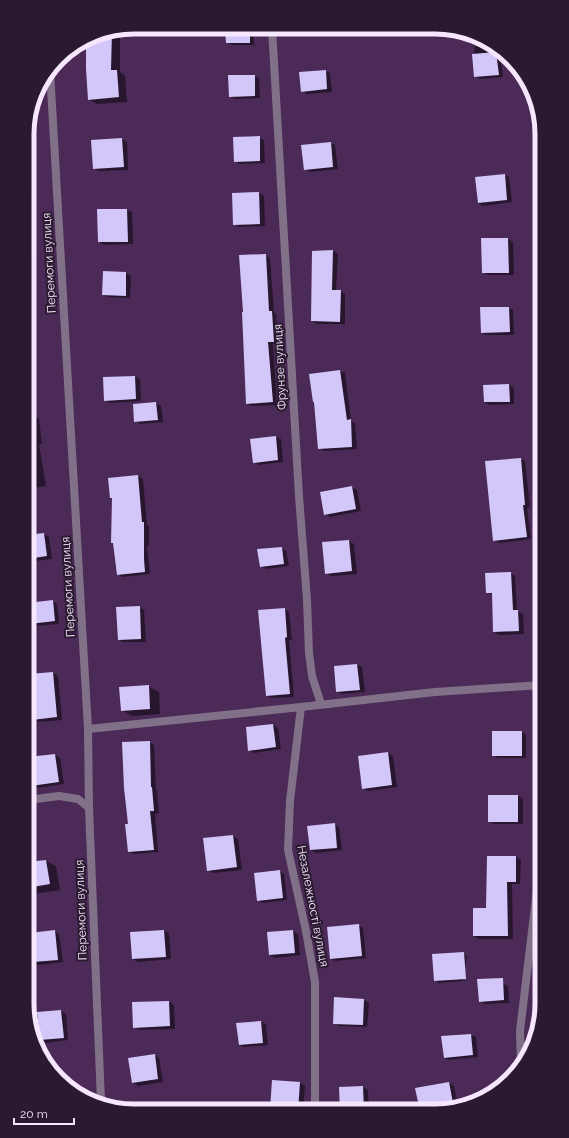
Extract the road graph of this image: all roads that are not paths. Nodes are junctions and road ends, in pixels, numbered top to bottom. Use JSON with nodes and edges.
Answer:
{"nodes":[{"id":1,"x":272,"y":34,"type":"edge"},
{"id":2,"x":50,"y":80,"type":"edge"},
{"id":3,"x":535,"y":685,"type":"edge"},
{"id":4,"x":321,"y":704,"type":"junction"},
{"id":5,"x":301,"y":707,"type":"junction"},
{"id":6,"x":88,"y":729,"type":"junction"},
{"id":7,"x":34,"y":799,"type":"edge"},
{"id":8,"x":89,"y":808,"type":"junction"},
{"id":9,"x":535,"y":906,"type":"edge"},
{"id":10,"x":521,"y":1056,"type":"edge"},
{"id":11,"x":101,"y":1098,"type":"edge"},
{"id":12,"x":315,"y":1104,"type":"edge"}],
"edges":[{"from":1,"to":4,"type":"street","name":"Фрунзе вулиця"},
{"from":2,"to":6,"type":"street","name":"Перемоги вулиця"},
{"from":3,"to":4,"type":"street"},
{"from":4,"to":5,"type":"street"},
{"from":5,"to":6,"type":"street"},
{"from":5,"to":12,"type":"street","name":"Незалежності вулиця"},
{"from":6,"to":8,"type":"street","name":"Перемоги вулиця"},
{"from":7,"to":8,"type":"street"},
{"from":8,"to":11,"type":"street","name":"Перемоги вулиця"},
{"from":9,"to":10,"type":"street"}]}
